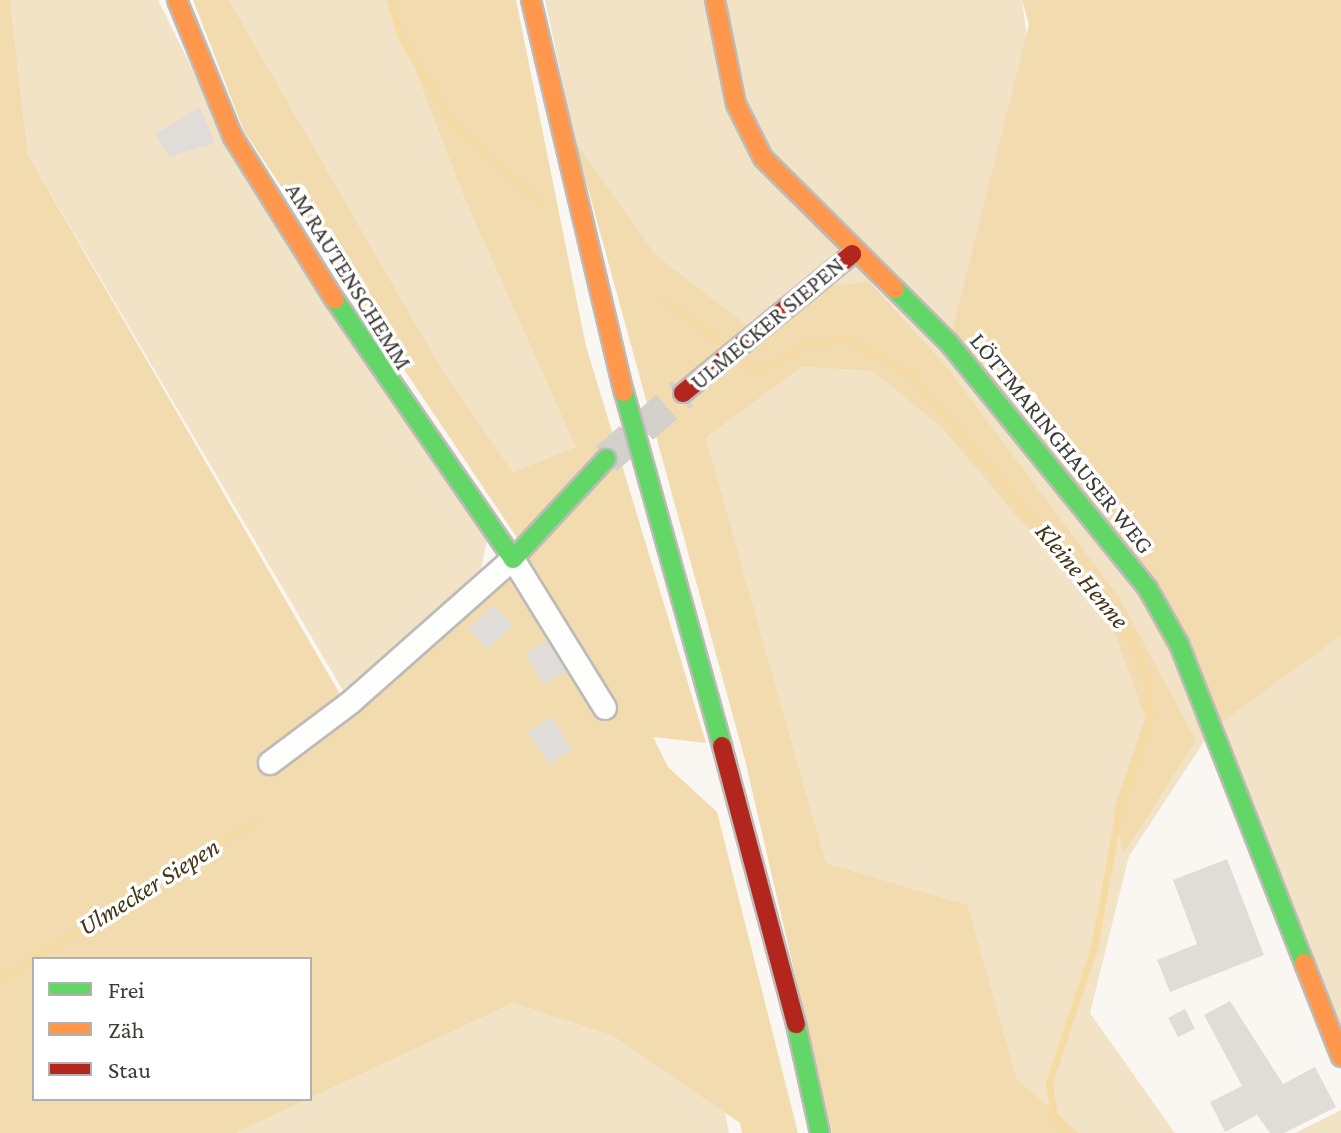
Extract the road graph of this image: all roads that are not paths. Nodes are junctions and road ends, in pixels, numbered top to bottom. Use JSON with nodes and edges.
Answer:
{"nodes":[{"id":1,"x":177,"y":0,"type":"edge"},
{"id":2,"x":531,"y":0,"type":"edge"},
{"id":3,"x":715,"y":0,"type":"edge"},
{"id":4,"x":852,"y":254,"type":"junction"},
{"id":5,"x":683,"y":393,"type":"tunnel mouth"},
{"id":6,"x":606,"y":459,"type":"tunnel mouth"},
{"id":7,"x":513,"y":559,"type":"junction"},
{"id":8,"x":605,"y":708,"type":"dead end"},
{"id":9,"x":270,"y":763,"type":"dead end"},
{"id":10,"x":1341,"y":1057,"type":"edge"},
{"id":11,"x":820,"y":1133,"type":"edge"}],
"edges":[{"from":1,"to":7,"type":"street","name":"AM RAUTENSCHEMM"},
{"from":2,"to":11,"type":"street"},
{"from":3,"to":4,"type":"street","name":"LÖTTMARINGHAUSER WEG"},
{"from":4,"to":5,"type":"street","name":"ULMECKER SIEPEN"},
{"from":4,"to":10,"type":"street","name":"LÖTTMARINGHAUSER WEG"},
{"from":6,"to":7,"type":"street"},
{"from":7,"to":8,"type":"street"},
{"from":7,"to":9,"type":"street"}]}
